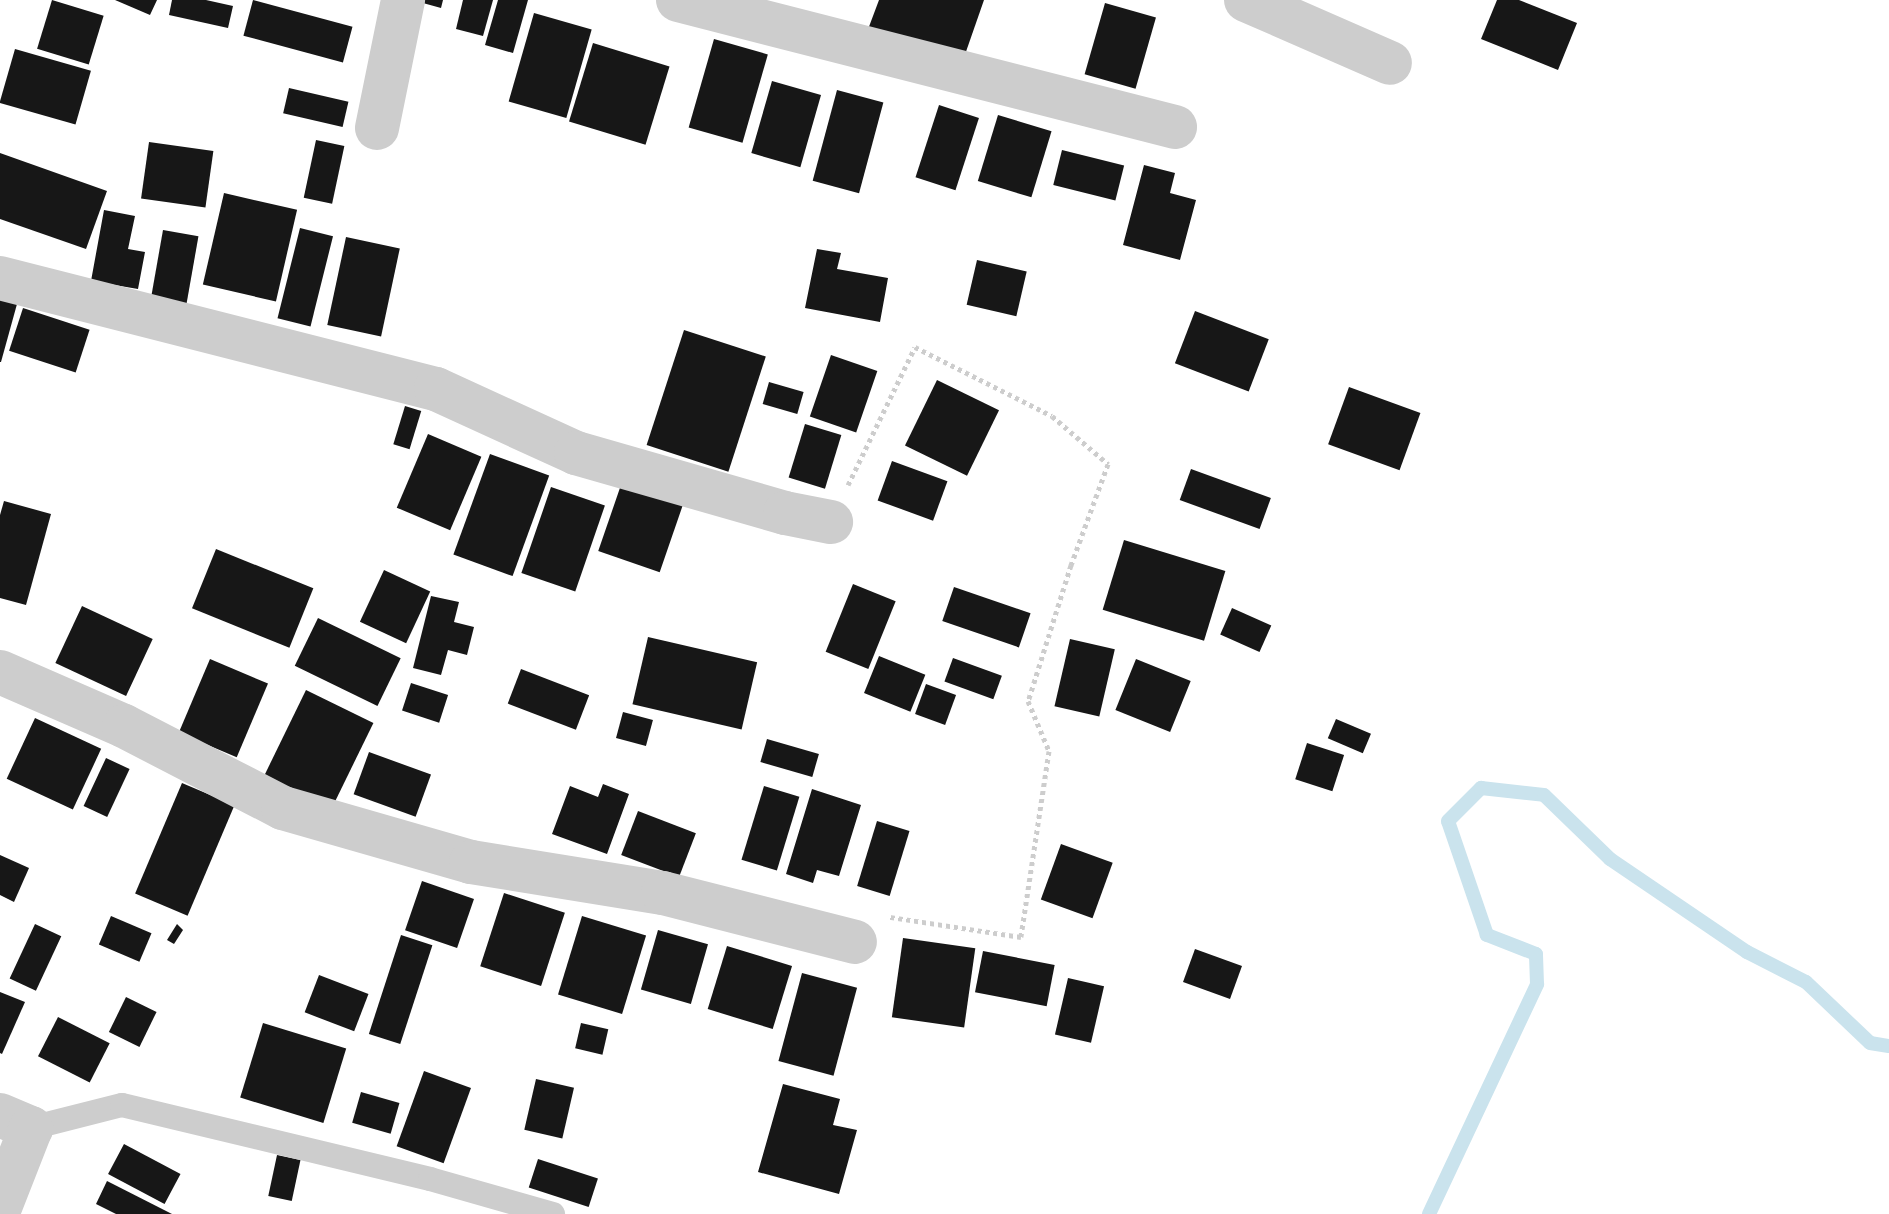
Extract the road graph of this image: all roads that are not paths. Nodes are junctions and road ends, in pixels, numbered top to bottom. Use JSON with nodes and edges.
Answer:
{"nodes":[{"id":1,"x":403,"y":0,"type":"edge"},
{"id":2,"x":678,"y":0,"type":"edge"},
{"id":3,"x":1246,"y":0,"type":"edge"},
{"id":4,"x":1390,"y":63,"type":"dead end"},
{"id":5,"x":1175,"y":127,"type":"dead end"},
{"id":6,"x":377,"y":128,"type":"dead end"},
{"id":7,"x":0,"y":278,"type":"edge"},
{"id":8,"x":831,"y":522,"type":"road end"},
{"id":9,"x":0,"y":672,"type":"edge"},
{"id":10,"x":855,"y":942,"type":"road end"},
{"id":11,"x":16,"y":1122,"type":"edge"},
{"id":12,"x":0,"y":1207,"type":"edge"},
{"id":13,"x":553,"y":1214,"type":"edge"}],
"edges":[{"from":1,"to":6,"type":"street"},
{"from":2,"to":5,"type":"street"},
{"from":3,"to":4,"type":"street"},
{"from":7,"to":8,"type":"street"},
{"from":9,"to":10,"type":"street"},
{"from":11,"to":12,"type":"street"},
{"from":11,"to":13,"type":"lane"}]}
